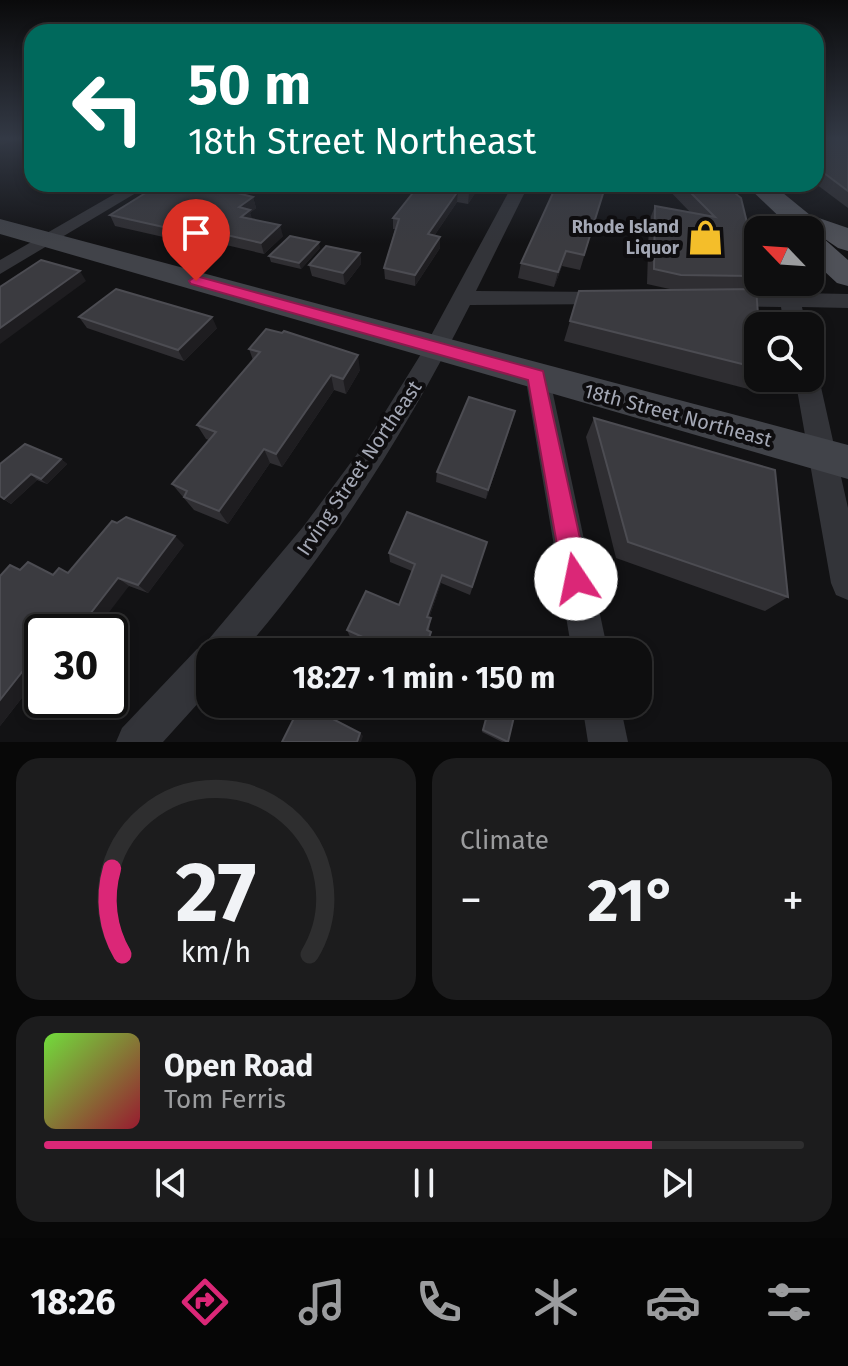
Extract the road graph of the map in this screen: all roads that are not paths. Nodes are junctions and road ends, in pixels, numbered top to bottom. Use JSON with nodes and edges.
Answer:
{"nodes":[{"id":1,"x":129,"y":192,"type":"edge"},
{"id":2,"x":517,"y":192,"type":"edge"},
{"id":3,"x":764,"y":192,"type":"edge"},
{"id":4,"x":786,"y":216,"type":"edge"},
{"id":5,"x":0,"y":226,"type":"edge"},
{"id":6,"x":824,"y":232,"type":"edge"},
{"id":7,"x":47,"y":239,"type":"junction"},
{"id":8,"x":848,"y":242,"type":"edge"},
{"id":9,"x":824,"y":254,"type":"edge"},
{"id":10,"x":0,"y":268,"type":"edge"},
{"id":11,"x":848,"y":276,"type":"edge"},
{"id":12,"x":744,"y":296,"type":"edge"},
{"id":13,"x":818,"y":296,"type":"edge"},
{"id":14,"x":460,"y":298,"type":"junction"},
{"id":15,"x":630,"y":299,"type":"edge"},
{"id":16,"x":712,"y":299,"type":"edge"},
{"id":17,"x":848,"y":301,"type":"edge"},
{"id":18,"x":435,"y":347,"type":"junction"},
{"id":19,"x":537,"y":375,"type":"junction"},
{"id":20,"x":812,"y":392,"type":"edge"},
{"id":21,"x":836,"y":459,"type":"edge"},
{"id":22,"x":848,"y":583,"type":"edge"},
{"id":23,"x":231,"y":638,"type":"edge"},
{"id":24,"x":587,"y":638,"type":"edge"},
{"id":25,"x":196,"y":677,"type":"edge"},
{"id":26,"x":604,"y":718,"type":"edge"},
{"id":27,"x":136,"y":742,"type":"edge"},
{"id":28,"x":608,"y":742,"type":"edge"}],
"edges":[{"from":1,"to":7,"type":"street"},
{"from":2,"to":14,"type":"street","name":"Irving Street Northeast"},
{"from":3,"to":4,"type":"main road"},
{"from":5,"to":7,"type":"main road","name":"18th Street Northeast"},
{"from":6,"to":8,"type":"main road"},
{"from":7,"to":10,"type":"street"},
{"from":7,"to":18,"type":"main road","name":"18th Street Northeast"},
{"from":9,"to":11,"type":"main road"},
{"from":12,"to":16,"type":"street"},
{"from":13,"to":17,"type":"street"},
{"from":14,"to":15,"type":"street"},
{"from":14,"to":18,"type":"street","name":"Irving Street Northeast"},
{"from":18,"to":19,"type":"main road","name":"18th Street Northeast"},
{"from":18,"to":23,"type":"street","name":"Irving Street Northeast"},
{"from":19,"to":21,"type":"main road","name":"18th Street Northeast"},
{"from":19,"to":24,"type":"street"},
{"from":20,"to":21,"type":"street"},
{"from":21,"to":22,"type":"street"},
{"from":25,"to":27,"type":"street"},
{"from":26,"to":28,"type":"street"}]}
